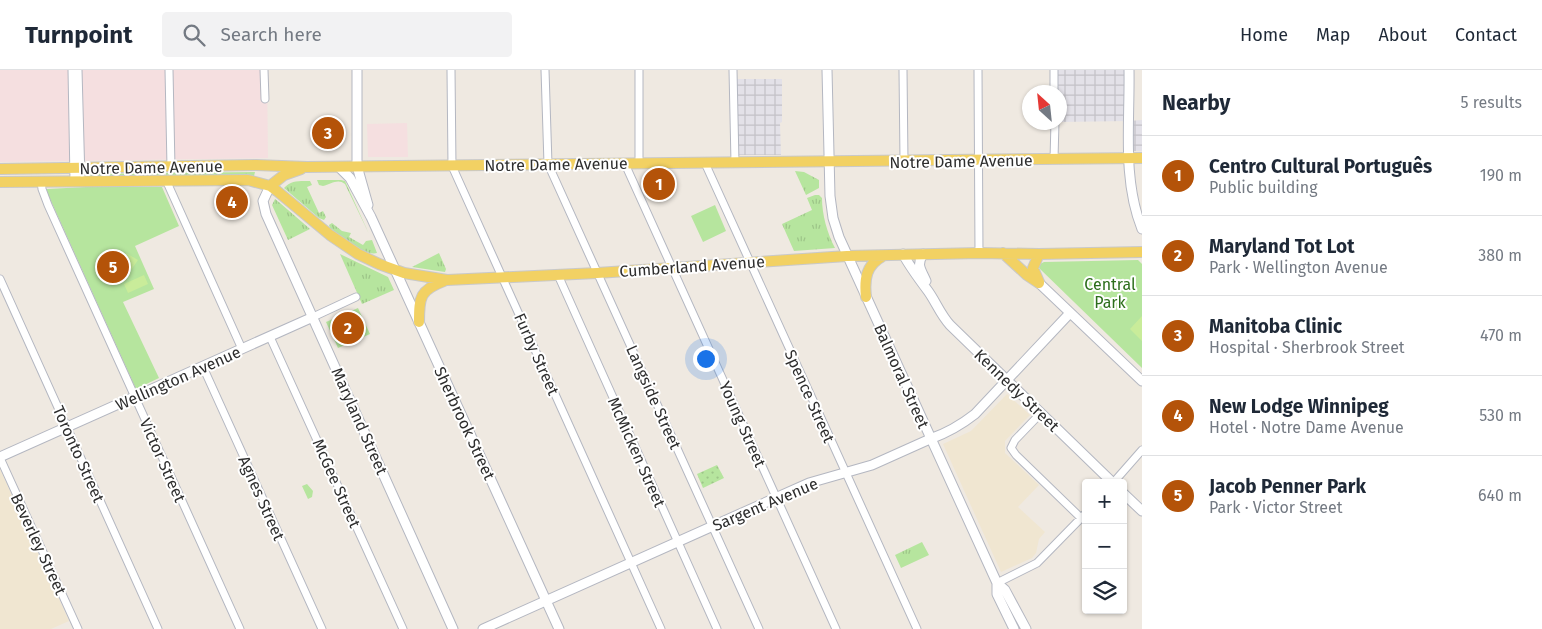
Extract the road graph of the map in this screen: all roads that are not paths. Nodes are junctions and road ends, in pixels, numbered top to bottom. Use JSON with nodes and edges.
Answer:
{"nodes":[{"id":1,"x":72,"y":70,"type":"edge"},
{"id":2,"x":78,"y":70,"type":"edge"},
{"id":3,"x":169,"y":70,"type":"edge"},
{"id":4,"x":264,"y":70,"type":"edge"},
{"id":5,"x":357,"y":70,"type":"edge"},
{"id":6,"x":451,"y":70,"type":"edge"},
{"id":7,"x":545,"y":70,"type":"edge"},
{"id":8,"x":639,"y":70,"type":"edge"},
{"id":9,"x":733,"y":70,"type":"edge"},
{"id":10,"x":827,"y":70,"type":"edge"},
{"id":11,"x":903,"y":70,"type":"edge"},
{"id":12,"x":978,"y":70,"type":"edge"},
{"id":13,"x":1054,"y":70,"type":"edge"},
{"id":14,"x":1129,"y":70,"type":"edge"},
{"id":15,"x":1054,"y":85,"type":"edge"},
{"id":16,"x":265,"y":99,"type":"dead end"},
{"id":17,"x":1055,"y":130,"type":"edge"},
{"id":18,"x":1130,"y":158,"type":"junction"},
{"id":19,"x":1142,"y":158,"type":"edge"},
{"id":20,"x":1054,"y":159,"type":"junction"},
{"id":21,"x":904,"y":161,"type":"junction"},
{"id":22,"x":979,"y":161,"type":"junction"},
{"id":23,"x":735,"y":162,"type":"junction"},
{"id":24,"x":829,"y":162,"type":"junction"},
{"id":25,"x":706,"y":163,"type":"junction"},
{"id":26,"x":548,"y":164,"type":"junction"},
{"id":27,"x":625,"y":164,"type":"junction"},
{"id":28,"x":639,"y":164,"type":"junction"},
{"id":29,"x":357,"y":166,"type":"junction"},
{"id":30,"x":452,"y":166,"type":"junction"},
{"id":31,"x":171,"y":167,"type":"junction"},
{"id":32,"x":307,"y":167,"type":"junction"},
{"id":33,"x":339,"y":167,"type":"junction"},
{"id":34,"x":0,"y":169,"type":"edge"},
{"id":35,"x":78,"y":169,"type":"junction"},
{"id":36,"x":78,"y":180,"type":"junction"},
{"id":37,"x":166,"y":180,"type":"junction"},
{"id":38,"x":41,"y":181,"type":"junction"},
{"id":39,"x":0,"y":182,"type":"edge"},
{"id":40,"x":270,"y":186,"type":"junction"},
{"id":41,"x":371,"y":218,"type":"junction"},
{"id":42,"x":1142,"y":229,"type":"edge"},
{"id":43,"x":1142,"y":252,"type":"edge"},
{"id":44,"x":979,"y":253,"type":"junction"},
{"id":45,"x":1004,"y":253,"type":"junction"},
{"id":46,"x":903,"y":254,"type":"junction"},
{"id":47,"x":923,"y":254,"type":"junction"},
{"id":48,"x":1039,"y":254,"type":"junction"},
{"id":49,"x":847,"y":256,"type":"junction"},
{"id":50,"x":883,"y":256,"type":"junction"},
{"id":51,"x":750,"y":262,"type":"junction"},
{"id":52,"x":672,"y":268,"type":"junction"},
{"id":53,"x":395,"y":270,"type":"junction"},
{"id":54,"x":597,"y":273,"type":"junction"},
{"id":55,"x":558,"y":275,"type":"junction"},
{"id":56,"x":0,"y":278,"type":"edge"},
{"id":57,"x":502,"y":278,"type":"junction"},
{"id":58,"x":447,"y":280,"type":"junction"},
{"id":59,"x":1039,"y":283,"type":"junction"},
{"id":60,"x":928,"y":292,"type":"junction"},
{"id":61,"x":356,"y":297,"type":"dead end"},
{"id":62,"x":866,"y":297,"type":"junction"},
{"id":63,"x":1070,"y":313,"type":"junction"},
{"id":64,"x":313,"y":317,"type":"junction"},
{"id":65,"x":418,"y":322,"type":"junction"},
{"id":66,"x":270,"y":337,"type":"junction"},
{"id":67,"x":242,"y":349,"type":"junction"},
{"id":68,"x":202,"y":367,"type":"junction"},
{"id":69,"x":1007,"y":381,"type":"junction"},
{"id":70,"x":1142,"y":382,"type":"edge"},
{"id":71,"x":135,"y":397,"type":"junction"},
{"id":72,"x":1040,"y":414,"type":"junction"},
{"id":73,"x":68,"y":427,"type":"junction"},
{"id":74,"x":930,"y":439,"type":"junction"},
{"id":75,"x":1142,"y":450,"type":"edge"},
{"id":76,"x":0,"y":458,"type":"edge"},
{"id":77,"x":846,"y":473,"type":"junction"},
{"id":78,"x":1109,"y":479,"type":"edge"},
{"id":79,"x":1117,"y":479,"type":"edge"},
{"id":80,"x":1127,"y":497,"type":"edge"},
{"id":81,"x":776,"y":498,"type":"junction"},
{"id":82,"x":1142,"y":510,"type":"edge"},
{"id":83,"x":1082,"y":513,"type":"edge"},
{"id":84,"x":1082,"y":517,"type":"edge"},
{"id":85,"x":712,"y":526,"type":"junction"},
{"id":86,"x":677,"y":542,"type":"junction"},
{"id":87,"x":630,"y":562,"type":"junction"},
{"id":88,"x":997,"y":583,"type":"junction"},
{"id":89,"x":546,"y":601,"type":"junction"},
{"id":90,"x":78,"y":629,"type":"edge"},
{"id":91,"x":158,"y":629,"type":"edge"},
{"id":92,"x":240,"y":629,"type":"edge"},
{"id":93,"x":322,"y":629,"type":"edge"},
{"id":94,"x":403,"y":629,"type":"edge"},
{"id":95,"x":454,"y":629,"type":"edge"},
{"id":96,"x":483,"y":629,"type":"edge"},
{"id":97,"x":558,"y":629,"type":"edge"},
{"id":98,"x":661,"y":629,"type":"edge"},
{"id":99,"x":717,"y":629,"type":"edge"},
{"id":100,"x":759,"y":629,"type":"edge"},
{"id":101,"x":836,"y":629,"type":"edge"},
{"id":102,"x":917,"y":629,"type":"edge"},
{"id":103,"x":1014,"y":629,"type":"edge"},
{"id":104,"x":1026,"y":629,"type":"edge"}],
"edges":[{"from":1,"to":35,"type":"street"},
{"from":2,"to":35,"type":"street"},
{"from":3,"to":31,"type":"street"},
{"from":4,"to":16,"type":"street"},
{"from":5,"to":29,"type":"main road","name":"Sherbrook Street"},
{"from":6,"to":30,"type":"street","name":"Furby Street"},
{"from":7,"to":26,"type":"street"},
{"from":8,"to":28,"type":"street"},
{"from":9,"to":23,"type":"street"},
{"from":10,"to":24,"type":"main road","name":"Balmoral Street"},
{"from":11,"to":21,"type":"street"},
{"from":12,"to":22,"type":"street"},
{"from":13,"to":15,"type":"street"},
{"from":14,"to":18,"type":"main road"},
{"from":17,"to":20,"type":"street"},
{"from":18,"to":19,"type":"main road","name":"Notre Dame Avenue"},
{"from":18,"to":20,"type":"main road","name":"Notre Dame Avenue"},
{"from":18,"to":42,"type":"main road"},
{"from":20,"to":22,"type":"main road","name":"Notre Dame Avenue"},
{"from":21,"to":22,"type":"main road","name":"Notre Dame Avenue"},
{"from":21,"to":24,"type":"main road","name":"Notre Dame Avenue"},
{"from":22,"to":44,"type":"street"},
{"from":23,"to":24,"type":"main road","name":"Notre Dame Avenue"},
{"from":23,"to":25,"type":"main road","name":"Notre Dame Avenue"},
{"from":24,"to":49,"type":"main road","name":"Balmoral Street"},
{"from":25,"to":28,"type":"main road","name":"Notre Dame Avenue"},
{"from":25,"to":51,"type":"street","name":"Spence Street"},
{"from":26,"to":27,"type":"main road","name":"Notre Dame Avenue"},
{"from":26,"to":30,"type":"main road","name":"Notre Dame Avenue"},
{"from":26,"to":54,"type":"street","name":"Langside Street"},
{"from":27,"to":28,"type":"main road","name":"Notre Dame Avenue"},
{"from":27,"to":52,"type":"street","name":"Young Street"},
{"from":29,"to":30,"type":"main road","name":"Notre Dame Avenue"},
{"from":29,"to":33,"type":"main road","name":"Notre Dame Avenue"},
{"from":29,"to":41,"type":"main road","name":"Sherbrook Street"},
{"from":30,"to":57,"type":"street","name":"Furby Street"},
{"from":31,"to":32,"type":"main road","name":"Notre Dame Avenue"},
{"from":31,"to":35,"type":"main road","name":"Notre Dame Avenue"},
{"from":32,"to":33,"type":"main road","name":"Notre Dame Avenue"},
{"from":32,"to":40,"type":"main road"},
{"from":33,"to":41,"type":"main road","name":"Sherbrook Street"},
{"from":34,"to":35,"type":"main road","name":"Notre Dame Avenue"},
{"from":35,"to":36,"type":"street"},
{"from":36,"to":37,"type":"main road","name":"Notre Dame Avenue"},
{"from":36,"to":38,"type":"main road","name":"Notre Dame Avenue"},
{"from":37,"to":40,"type":"main road","name":"Notre Dame Avenue"},
{"from":37,"to":67,"type":"street"},
{"from":38,"to":39,"type":"main road","name":"Notre Dame Avenue"},
{"from":38,"to":71,"type":"street","name":"Victor Street"},
{"from":40,"to":53,"type":"main road","name":"Cumberland Avenue"},
{"from":40,"to":64,"type":"main road","name":"Maryland Street"},
{"from":41,"to":53,"type":"main road","name":"Sherbrook Street"},
{"from":43,"to":48,"type":"main road","name":"Cumberland Avenue"},
{"from":44,"to":45,"type":"main road","name":"Cumberland Avenue"},
{"from":44,"to":47,"type":"main road","name":"Cumberland Avenue"},
{"from":45,"to":48,"type":"main road","name":"Cumberland Avenue"},
{"from":45,"to":59,"type":"main road"},
{"from":46,"to":47,"type":"main road","name":"Cumberland Avenue"},
{"from":46,"to":50,"type":"main road","name":"Cumberland Avenue"},
{"from":46,"to":60,"type":"main road","name":"Kennedy Street"},
{"from":47,"to":60,"type":"main road","name":"Kennedy Street"},
{"from":48,"to":59,"type":"main road"},
{"from":49,"to":50,"type":"main road","name":"Cumberland Avenue"},
{"from":49,"to":51,"type":"main road","name":"Cumberland Avenue"},
{"from":49,"to":62,"type":"main road","name":"Balmoral Street"},
{"from":50,"to":62,"type":"main road"},
{"from":51,"to":52,"type":"main road","name":"Cumberland Avenue"},
{"from":51,"to":77,"type":"street","name":"Spence Street"},
{"from":52,"to":54,"type":"main road","name":"Cumberland Avenue"},
{"from":52,"to":81,"type":"street","name":"Young Street"},
{"from":53,"to":58,"type":"main road","name":"Cumberland Avenue"},
{"from":53,"to":65,"type":"main road","name":"Sherbrook Street"},
{"from":54,"to":55,"type":"main road","name":"Cumberland Avenue"},
{"from":54,"to":85,"type":"street","name":"Langside Street"},
{"from":55,"to":57,"type":"main road","name":"Cumberland Avenue"},
{"from":55,"to":86,"type":"street","name":"McMicken Street"},
{"from":56,"to":73,"type":"street","name":"Toronto Street"},
{"from":57,"to":58,"type":"main road","name":"Cumberland Avenue"},
{"from":57,"to":87,"type":"street","name":"Furby Street"},
{"from":58,"to":65,"type":"main road"},
{"from":59,"to":63,"type":"main road"},
{"from":60,"to":69,"type":"main road","name":"Kennedy Street"},
{"from":61,"to":64,"type":"street","name":"Wellington Avenue"},
{"from":62,"to":74,"type":"main road","name":"Balmoral Street"},
{"from":63,"to":69,"type":"main road","name":"Sargent Avenue"},
{"from":63,"to":70,"type":"main road"},
{"from":64,"to":66,"type":"main road","name":"Wellington Avenue"},
{"from":64,"to":95,"type":"main road","name":"Maryland Street"},
{"from":65,"to":89,"type":"main road","name":"Sherbrook Street"},
{"from":66,"to":67,"type":"main road","name":"Wellington Avenue"},
{"from":66,"to":94,"type":"street","name":"McGee Street"},
{"from":67,"to":68,"type":"main road","name":"Wellington Avenue"},
{"from":68,"to":71,"type":"main road","name":"Wellington Avenue"},
{"from":68,"to":93,"type":"street","name":"Agnes Street"},
{"from":69,"to":72,"type":"main road","name":"Kennedy Street"},
{"from":69,"to":74,"type":"main road","name":"Sargent Avenue"},
{"from":71,"to":73,"type":"main road","name":"Wellington Avenue"},
{"from":71,"to":92,"type":"street","name":"Victor Street"},
{"from":72,"to":78,"type":"main road","name":"Kennedy Street"},
{"from":72,"to":83,"type":"street"},
{"from":73,"to":76,"type":"main road","name":"Wellington Avenue"},
{"from":73,"to":91,"type":"street","name":"Toronto Street"},
{"from":74,"to":77,"type":"main road","name":"Sargent Avenue"},
{"from":74,"to":88,"type":"main road","name":"Balmoral Street"},
{"from":75,"to":79,"type":"street"},
{"from":76,"to":90,"type":"street","name":"Beverley Street"},
{"from":77,"to":81,"type":"main road","name":"Sargent Avenue"},
{"from":77,"to":102,"type":"street","name":"Spence Street"},
{"from":80,"to":82,"type":"main road"},
{"from":81,"to":85,"type":"main road","name":"Sargent Avenue"},
{"from":81,"to":101,"type":"street","name":"Young Street"},
{"from":84,"to":88,"type":"street"},
{"from":85,"to":86,"type":"main road","name":"Sargent Avenue"},
{"from":85,"to":100,"type":"street","name":"Langside Street"},
{"from":86,"to":87,"type":"main road","name":"Sargent Avenue"},
{"from":86,"to":99,"type":"street","name":"McMicken Street"},
{"from":87,"to":89,"type":"main road","name":"Sargent Avenue"},
{"from":87,"to":98,"type":"street","name":"Furby Street"},
{"from":88,"to":103,"type":"main road","name":"Balmoral Street"},
{"from":88,"to":104,"type":"main road","name":"Balmoral Street"},
{"from":89,"to":96,"type":"main road","name":"Sargent Avenue"},
{"from":89,"to":97,"type":"main road","name":"Sherbrook Street"}]}
